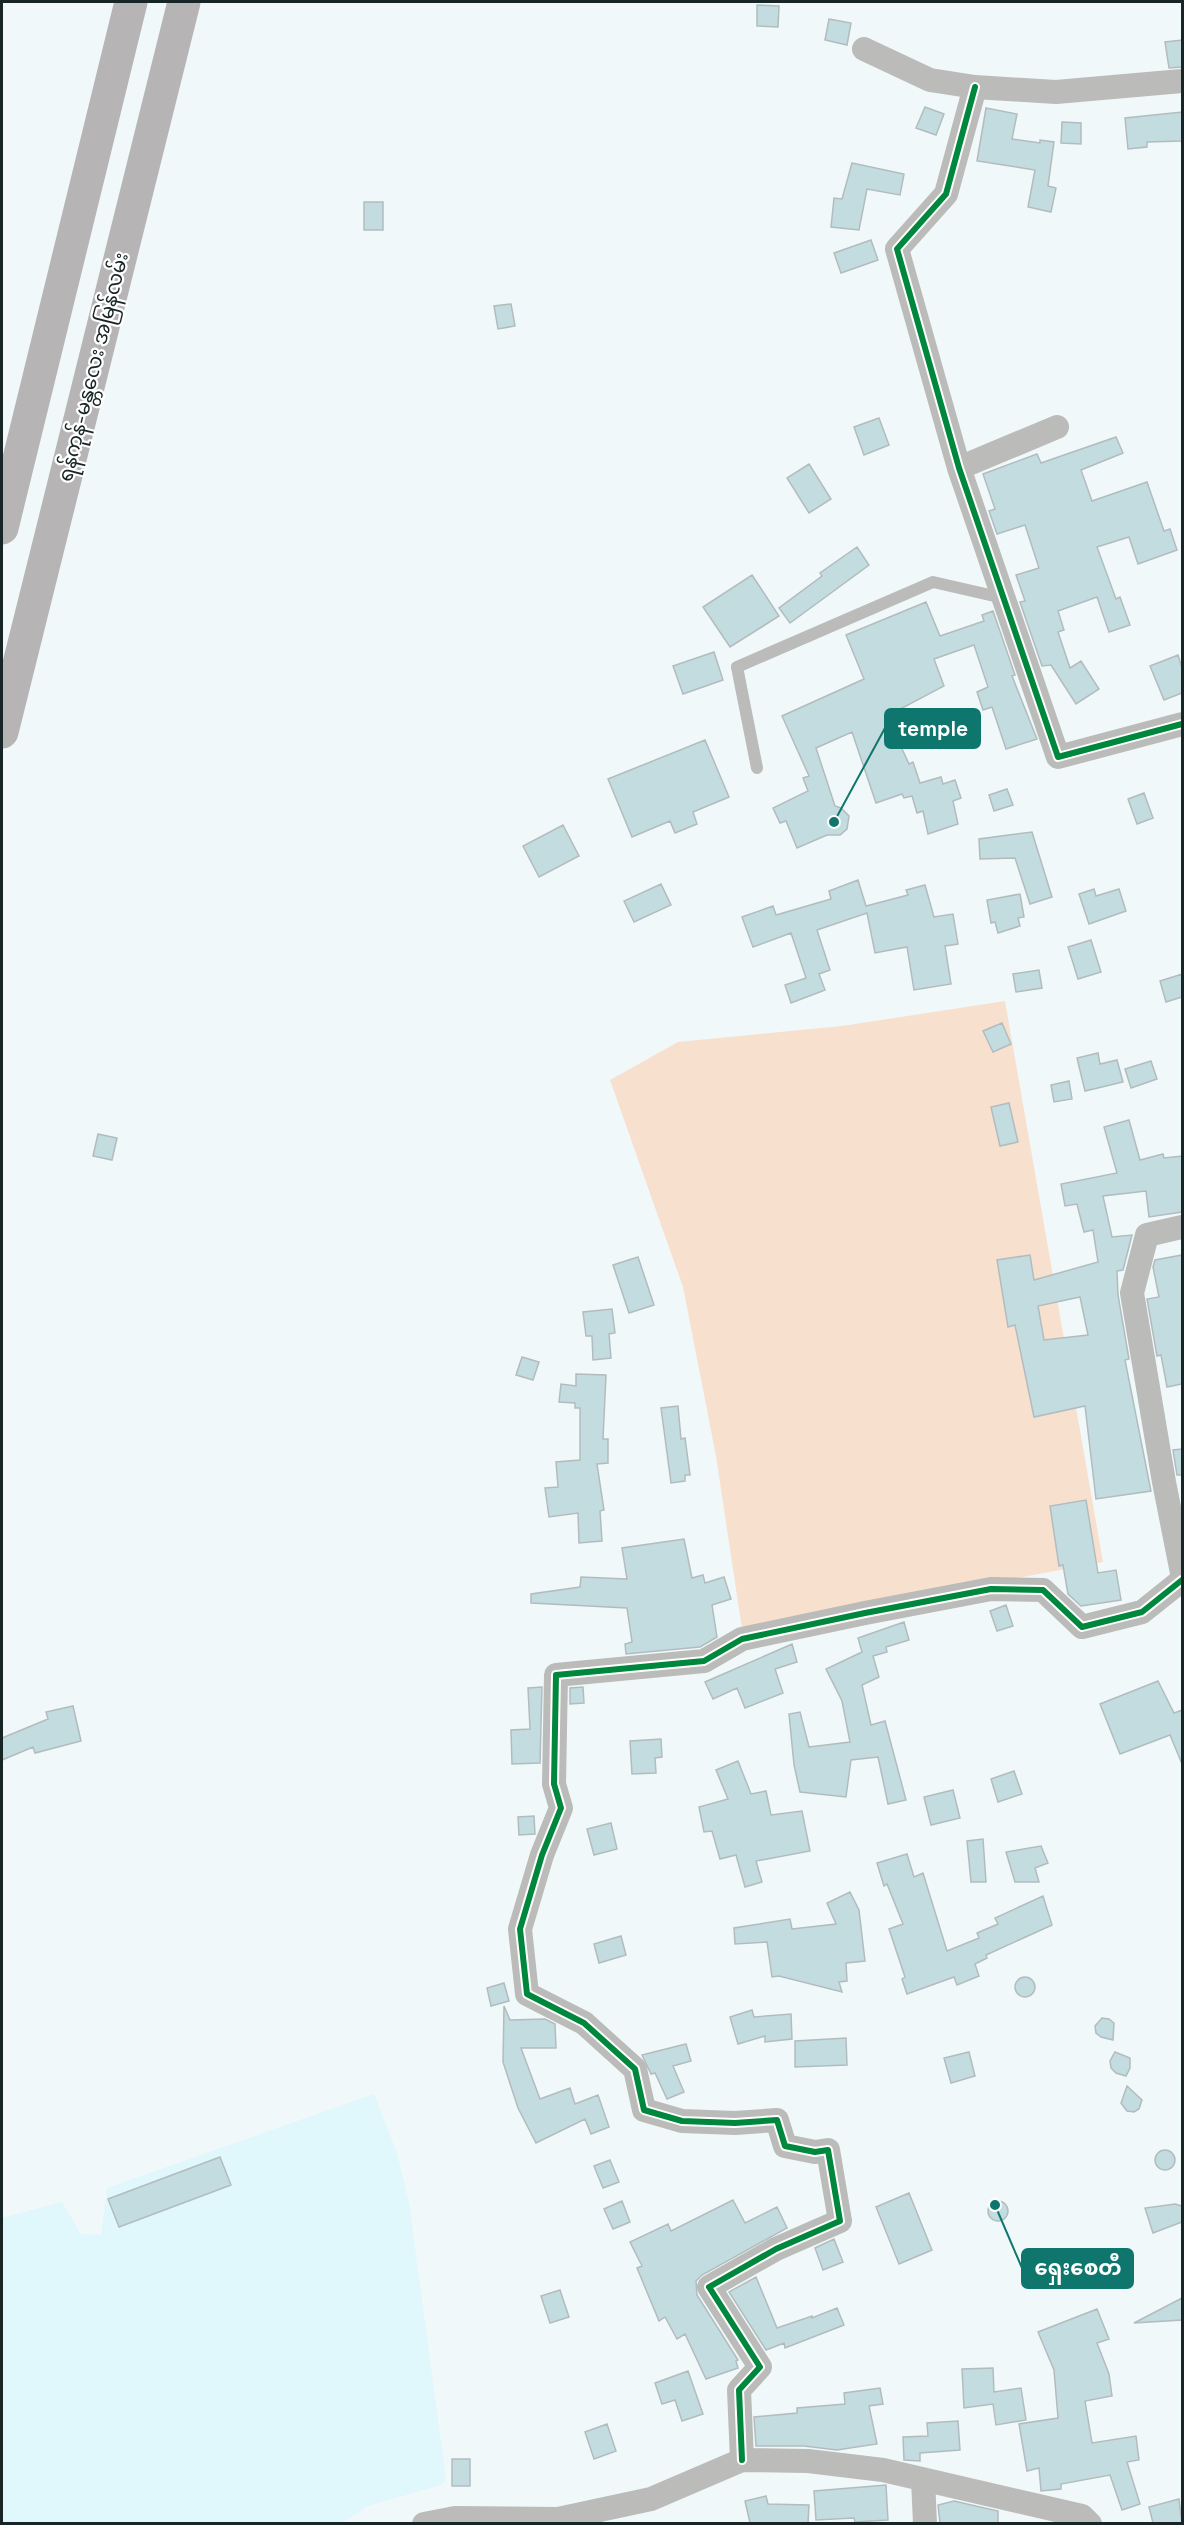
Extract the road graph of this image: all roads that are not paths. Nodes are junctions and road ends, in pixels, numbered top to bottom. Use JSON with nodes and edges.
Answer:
{"nodes":[{"id":1,"x":131,"y":2,"type":"edge"},
{"id":2,"x":184,"y":2,"type":"edge"},
{"id":3,"x":864,"y":49,"type":"dead end"},
{"id":4,"x":1182,"y":81,"type":"edge"},
{"id":5,"x":975,"y":87,"type":"junction"},
{"id":6,"x":1057,"y":428,"type":"dead end"},
{"id":7,"x":959,"y":468,"type":"junction"},
{"id":8,"x":2,"y":528,"type":"edge"},
{"id":9,"x":1003,"y":598,"type":"junction"},
{"id":10,"x":1182,"y":724,"type":"edge"},
{"id":11,"x":2,"y":732,"type":"edge"},
{"id":12,"x":757,"y":768,"type":"dead end"},
{"id":13,"x":1182,"y":1227,"type":"edge"},
{"id":14,"x":1182,"y":1573,"type":"edge"},
{"id":15,"x":1182,"y":1580,"type":"edge"},
{"id":16,"x":742,"y":2460,"type":"junction"},
{"id":17,"x":923,"y":2479,"type":"junction"},
{"id":18,"x":423,"y":2523,"type":"edge"},
{"id":19,"x":925,"y":2523,"type":"edge"},
{"id":20,"x":1090,"y":2523,"type":"edge"}],
"edges":[{"from":1,"to":8,"type":"highway"},
{"from":2,"to":11,"type":"highway","name":"ရန်ကုန်-မန္တလေး အမြန်လမ်း"},
{"from":3,"to":5,"type":"street"},
{"from":4,"to":5,"type":"street"},
{"from":5,"to":7,"type":"street"},
{"from":6,"to":7,"type":"street"},
{"from":7,"to":9,"type":"street"},
{"from":9,"to":10,"type":"street"},
{"from":9,"to":12,"type":"lane"},
{"from":13,"to":14,"type":"street"},
{"from":15,"to":16,"type":"street"},
{"from":16,"to":17,"type":"street"},
{"from":16,"to":18,"type":"street"},
{"from":17,"to":19,"type":"street"},
{"from":17,"to":20,"type":"street"}]}
